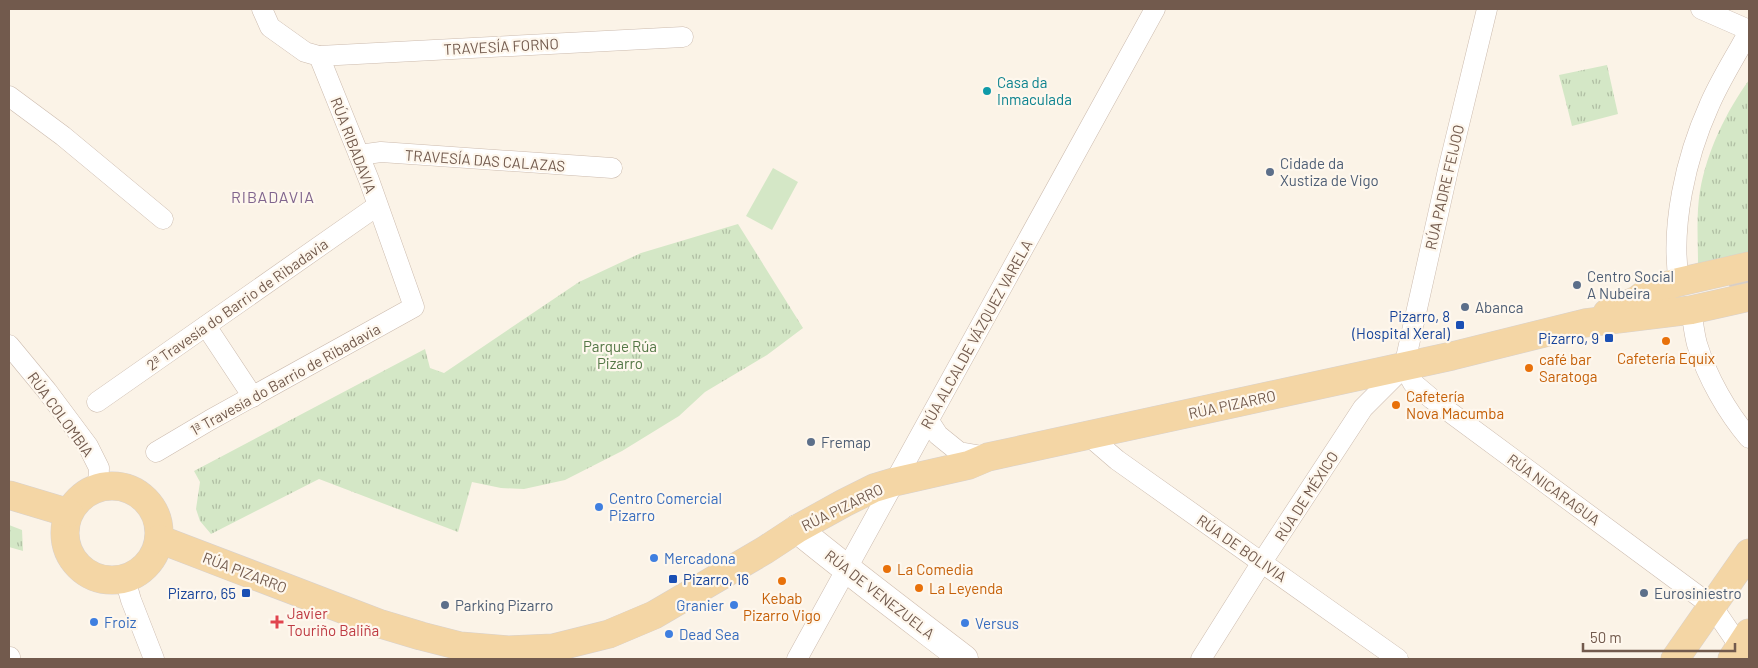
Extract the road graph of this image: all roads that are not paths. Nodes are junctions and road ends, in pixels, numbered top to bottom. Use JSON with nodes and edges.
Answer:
{"nodes":[{"id":1,"x":262,"y":9,"type":"edge"},
{"id":2,"x":1155,"y":9,"type":"edge"},
{"id":3,"x":1487,"y":9,"type":"edge"},
{"id":4,"x":1701,"y":9,"type":"edge"},
{"id":5,"x":1749,"y":30,"type":"edge"},
{"id":6,"x":683,"y":37,"type":"dead end"},
{"id":7,"x":319,"y":56,"type":"junction"},
{"id":8,"x":9,"y":96,"type":"edge"},
{"id":9,"x":359,"y":156,"type":"junction"},
{"id":10,"x":612,"y":168,"type":"dead end"},
{"id":11,"x":377,"y":206,"type":"junction"},
{"id":12,"x":163,"y":219,"type":"dead end"},
{"id":13,"x":1749,"y":266,"type":"tunnel mouth"},
{"id":14,"x":1679,"y":282,"type":"junction"},
{"id":15,"x":1739,"y":291,"type":"edge"},
{"id":16,"x":1637,"y":300,"type":"junction"},
{"id":17,"x":414,"y":306,"type":"joint"},
{"id":18,"x":1690,"y":310,"type":"junction"},
{"id":19,"x":1586,"y":323,"type":"junction"},
{"id":20,"x":206,"y":326,"type":"junction"},
{"id":21,"x":9,"y":345,"type":"edge"},
{"id":22,"x":1404,"y":366,"type":"junction"},
{"id":23,"x":253,"y":396,"type":"junction"},
{"id":24,"x":97,"y":402,"type":"dead end"},
{"id":25,"x":929,"y":421,"type":"junction"},
{"id":26,"x":1088,"y":435,"type":"junction"},
{"id":27,"x":1749,"y":438,"type":"edge"},
{"id":28,"x":156,"y":452,"type":"dead end"},
{"id":29,"x":988,"y":457,"type":"junction"},
{"id":30,"x":894,"y":482,"type":"junction"},
{"id":31,"x":98,"y":488,"type":"junction"},
{"id":32,"x":9,"y":495,"type":"edge"},
{"id":33,"x":69,"y":514,"type":"junction"},
{"id":34,"x":797,"y":529,"type":"junction"},
{"id":35,"x":159,"y":539,"type":"junction"},
{"id":36,"x":1749,"y":553,"type":"edge"},
{"id":37,"x":1262,"y":562,"type":"junction"},
{"id":38,"x":847,"y":570,"type":"junction"},
{"id":39,"x":125,"y":579,"type":"junction"},
{"id":40,"x":1712,"y":606,"type":"junction"},
{"id":41,"x":1743,"y":648,"type":"edge"},
{"id":42,"x":154,"y":659,"type":"edge"},
{"id":43,"x":796,"y":659,"type":"edge"},
{"id":44,"x":964,"y":659,"type":"edge"},
{"id":45,"x":1202,"y":659,"type":"edge"},
{"id":46,"x":1398,"y":659,"type":"edge"},
{"id":47,"x":1675,"y":659,"type":"edge"}],
"edges":[{"from":1,"to":7,"type":"street"},
{"from":2,"to":25,"type":"street","name":"RÚA ALCALDE VÁZQUEZ VARELA"},
{"from":3,"to":22,"type":"street","name":"RÚA PADRE FEIJOO"},
{"from":4,"to":5,"type":"street"},
{"from":5,"to":14,"type":"street"},
{"from":6,"to":7,"type":"street","name":"TRAVESÍA FORNO"},
{"from":7,"to":9,"type":"street","name":"RÚA RIBADAVIA"},
{"from":8,"to":12,"type":"street"},
{"from":9,"to":10,"type":"street","name":"TRAVESÍA DAS CALAZAS"},
{"from":9,"to":11,"type":"street","name":"RÚA RIBADAVIA"},
{"from":11,"to":17,"type":"street","name":"RÚA RIBADAVIA"},
{"from":11,"to":20,"type":"street","name":"2ª Travesía do Barrio de Ribadavia"},
{"from":13,"to":14,"type":"main road","name":"RÚA PIZARRO"},
{"from":14,"to":16,"type":"main road","name":"RÚA PIZARRO"},
{"from":15,"to":16,"type":"main road","name":"RÚA PIZARRO"},
{"from":15,"to":18,"type":"main road","name":"RÚA PIZARRO"},
{"from":16,"to":19,"type":"main road","name":"RÚA PIZARRO"},
{"from":17,"to":23,"type":"street","name":"1ª Travesía do Barrio de Ribadavia"},
{"from":18,"to":19,"type":"main road","name":"RÚA PIZARRO"},
{"from":18,"to":27,"type":"street"},
{"from":19,"to":22,"type":"main road","name":"RÚA PIZARRO"},
{"from":20,"to":23,"type":"street"},
{"from":20,"to":24,"type":"street","name":"2ª Travesía do Barrio de Ribadavia"},
{"from":21,"to":31,"type":"street","name":"RÚA COLOMBIA"},
{"from":22,"to":26,"type":"main road","name":"RÚA PIZARRO"},
{"from":22,"to":37,"type":"street","name":"RÚA DE MÉXICO"},
{"from":22,"to":40,"type":"street","name":"RÚA NICARAGUA"},
{"from":23,"to":28,"type":"street","name":"1ª Travesía do Barrio de Ribadavia"},
{"from":25,"to":29,"type":"street"},
{"from":25,"to":30,"type":"street","name":"RÚA ALCALDE VÁZQUEZ VARELA"},
{"from":26,"to":29,"type":"main road","name":"RÚA PIZARRO"},
{"from":26,"to":37,"type":"street","name":"RÚA DE BOLIVIA"},
{"from":29,"to":30,"type":"main road","name":"RÚA PIZARRO"},
{"from":30,"to":34,"type":"main road","name":"RÚA PIZARRO"},
{"from":30,"to":38,"type":"street","name":"RÚA ALCALDE VÁZQUEZ VARELA"},
{"from":31,"to":33,"type":"main road"},
{"from":31,"to":35,"type":"main road"},
{"from":32,"to":33,"type":"main road"},
{"from":33,"to":39,"type":"main road"},
{"from":34,"to":35,"type":"main road","name":"RÚA PIZARRO"},
{"from":34,"to":38,"type":"main road","name":"RÚA DE VENEZUELA"},
{"from":35,"to":39,"type":"main road"},
{"from":36,"to":40,"type":"main road"},
{"from":37,"to":45,"type":"street","name":"RÚA DE MÉXICO"},
{"from":37,"to":46,"type":"street","name":"RÚA DE BOLIVIA"},
{"from":38,"to":43,"type":"street","name":"RÚA ALCALDE VÁZQUEZ VARELA"},
{"from":38,"to":44,"type":"main road","name":"RÚA DE VENEZUELA"},
{"from":39,"to":42,"type":"street"},
{"from":40,"to":41,"type":"street","name":"RÚA NICARAGUA"},
{"from":40,"to":47,"type":"main road"}]}
